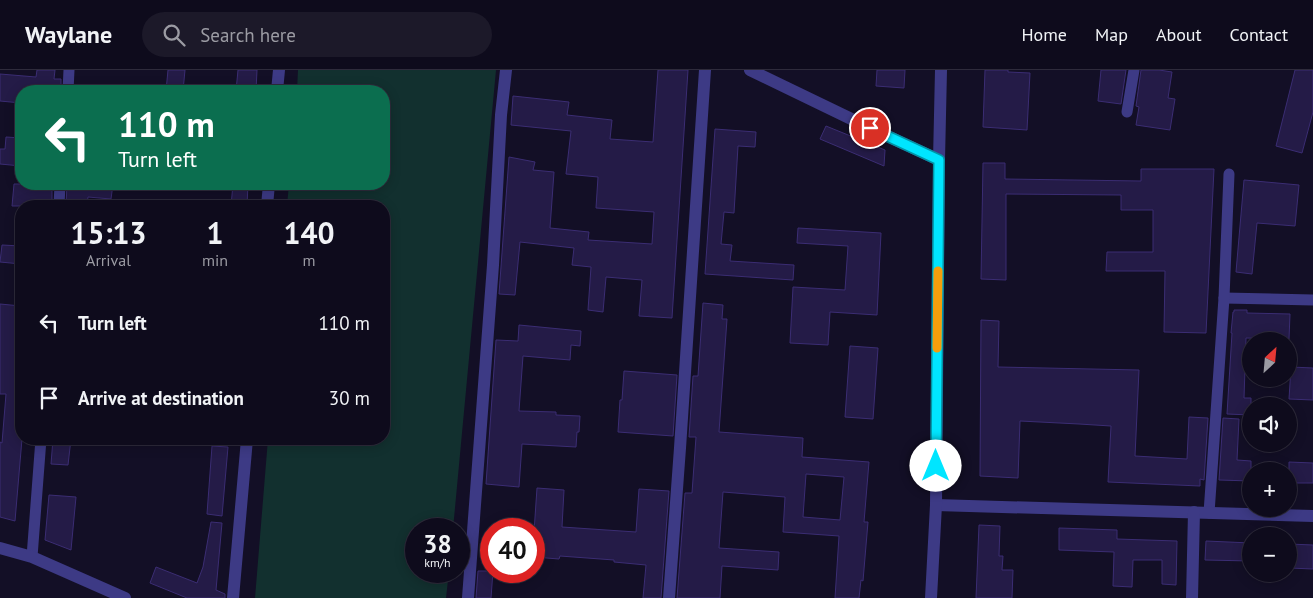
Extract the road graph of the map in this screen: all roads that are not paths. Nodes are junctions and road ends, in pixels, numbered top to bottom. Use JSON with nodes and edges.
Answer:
{"nodes":[{"id":1,"x":69,"y":70,"type":"edge"},
{"id":2,"x":279,"y":70,"type":"edge"},
{"id":3,"x":506,"y":70,"type":"edge"},
{"id":4,"x":705,"y":70,"type":"edge"},
{"id":5,"x":750,"y":70,"type":"edge"},
{"id":6,"x":941,"y":70,"type":"edge"},
{"id":7,"x":1134,"y":70,"type":"edge"},
{"id":8,"x":68,"y":85,"type":"edge"},
{"id":9,"x":278,"y":85,"type":"edge"},
{"id":10,"x":1127,"y":112,"type":"dead end"},
{"id":11,"x":939,"y":160,"type":"junction"},
{"id":12,"x":1228,"y":174,"type":"dead end"},
{"id":13,"x":1224,"y":298,"type":"junction"},
{"id":14,"x":1313,"y":300,"type":"edge"},
{"id":15,"x":41,"y":445,"type":"edge"},
{"id":16,"x":246,"y":445,"type":"edge"},
{"id":17,"x":936,"y":505,"type":"junction"},
{"id":18,"x":1194,"y":512,"type":"junction"},
{"id":19,"x":1209,"y":513,"type":"junction"},
{"id":20,"x":1313,"y":516,"type":"edge"},
{"id":21,"x":0,"y":549,"type":"edge"},
{"id":22,"x":32,"y":557,"type":"junction"},
{"id":23,"x":125,"y":598,"type":"edge"},
{"id":24,"x":232,"y":598,"type":"edge"},
{"id":25,"x":468,"y":598,"type":"edge"},
{"id":26,"x":669,"y":598,"type":"edge"},
{"id":27,"x":931,"y":598,"type":"edge"},
{"id":28,"x":1192,"y":598,"type":"edge"}],
"edges":[{"from":1,"to":8,"type":"lane"},
{"from":2,"to":9,"type":"street"},
{"from":3,"to":25,"type":"street"},
{"from":4,"to":26,"type":"street"},
{"from":5,"to":11,"type":"street"},
{"from":6,"to":11,"type":"street"},
{"from":7,"to":10,"type":"lane"},
{"from":11,"to":17,"type":"street"},
{"from":12,"to":13,"type":"lane"},
{"from":13,"to":14,"type":"lane"},
{"from":13,"to":19,"type":"lane"},
{"from":15,"to":22,"type":"lane"},
{"from":16,"to":24,"type":"street"},
{"from":17,"to":18,"type":"street"},
{"from":17,"to":27,"type":"street"},
{"from":18,"to":19,"type":"street"},
{"from":18,"to":28,"type":"street"},
{"from":19,"to":20,"type":"street"},
{"from":21,"to":22,"type":"street"},
{"from":22,"to":23,"type":"street"}]}
